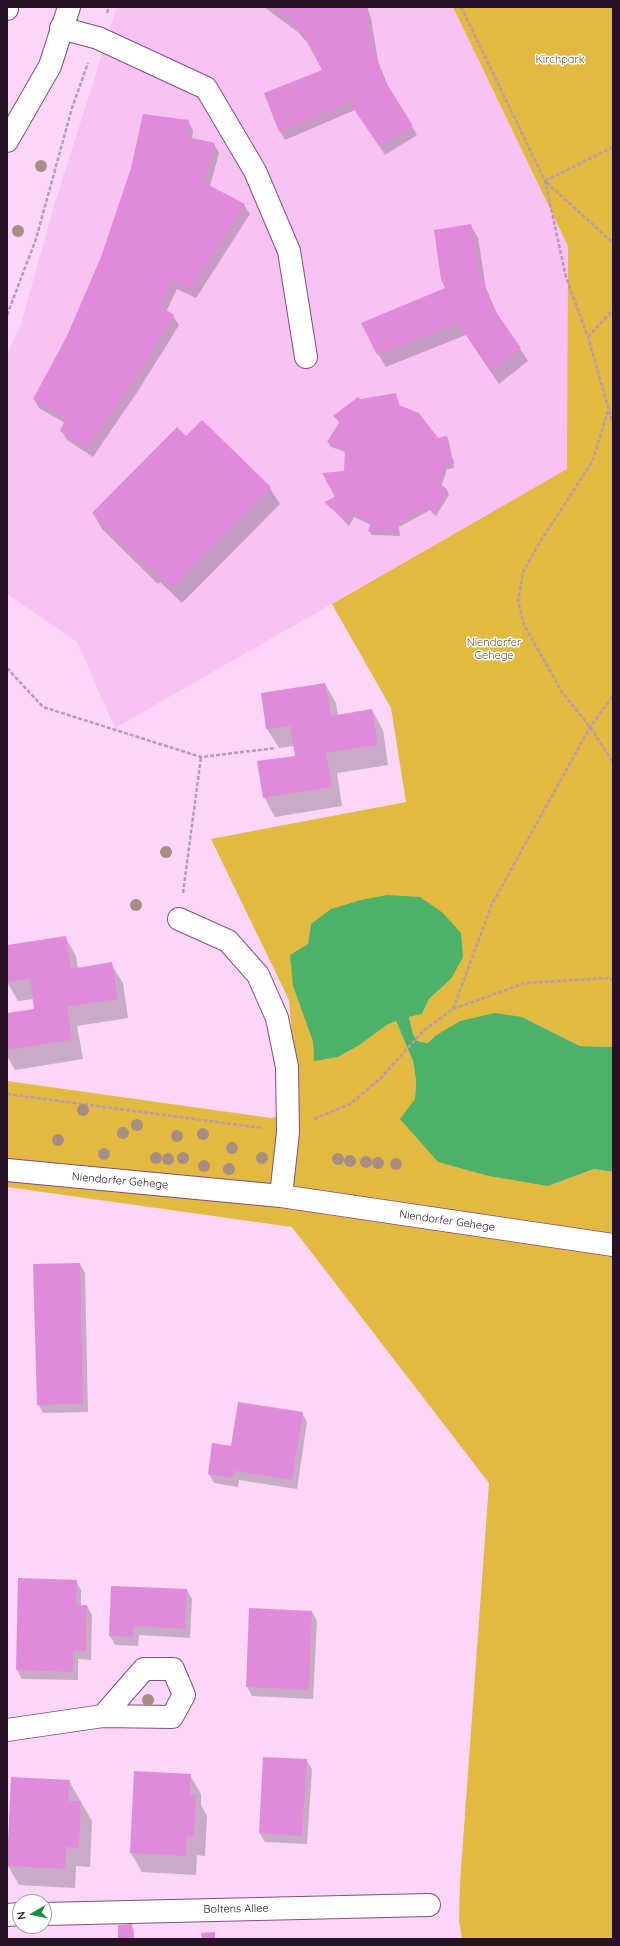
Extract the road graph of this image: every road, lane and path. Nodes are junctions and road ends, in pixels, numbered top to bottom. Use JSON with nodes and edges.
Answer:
{"nodes":[{"id":1,"x":69,"y":7,"type":"edge"},
{"id":2,"x":109,"y":7,"type":"edge"},
{"id":3,"x":461,"y":7,"type":"edge"},
{"id":4,"x":61,"y":28,"type":"junction"},
{"id":5,"x":98,"y":38,"type":"junction"},
{"id":6,"x":7,"y":141,"type":"edge"},
{"id":7,"x":613,"y":147,"type":"edge"},
{"id":8,"x":545,"y":181,"type":"junction"},
{"id":9,"x":613,"y":243,"type":"edge"},
{"id":10,"x":613,"y":310,"type":"edge"},
{"id":11,"x":7,"y":315,"type":"edge"},
{"id":12,"x":588,"y":337,"type":"junction"},
{"id":13,"x":306,"y":357,"type":"dead end"},
{"id":14,"x":608,"y":410,"type":"junction"},
{"id":15,"x":613,"y":424,"type":"edge"},
{"id":16,"x":7,"y":668,"type":"edge"},
{"id":17,"x":613,"y":696,"type":"edge"},
{"id":18,"x":590,"y":727,"type":"junction"},
{"id":19,"x":276,"y":748,"type":"dead end"},
{"id":20,"x":201,"y":757,"type":"junction"},
{"id":21,"x":613,"y":762,"type":"edge"},
{"id":22,"x":179,"y":919,"type":"joint"},
{"id":23,"x":613,"y":976,"type":"edge"},
{"id":24,"x":608,"y":978,"type":"junction"},
{"id":25,"x":613,"y":980,"type":"edge"},
{"id":26,"x":453,"y":1009,"type":"junction"},
{"id":27,"x":7,"y":1094,"type":"edge"},
{"id":28,"x":288,"y":1132,"type":"junction"},
{"id":29,"x":7,"y":1170,"type":"edge"},
{"id":30,"x":281,"y":1196,"type":"junction"},
{"id":31,"x":613,"y":1245,"type":"edge"},
{"id":32,"x":103,"y":1716,"type":"dead end"},
{"id":33,"x":7,"y":1730,"type":"edge"},
{"id":34,"x":429,"y":1904,"type":"dead end"},
{"id":35,"x":52,"y":1914,"type":"edge"}],
"edges":[{"from":1,"to":4,"type":"street"},
{"from":2,"to":5,"type":"path"},
{"from":3,"to":8,"type":"path"},
{"from":4,"to":5,"type":"street"},
{"from":4,"to":6,"type":"street"},
{"from":5,"to":11,"type":"path"},
{"from":5,"to":13,"type":"street"},
{"from":7,"to":8,"type":"path"},
{"from":8,"to":9,"type":"path"},
{"from":8,"to":12,"type":"path"},
{"from":10,"to":12,"type":"path"},
{"from":12,"to":14,"type":"path"},
{"from":14,"to":15,"type":"path"},
{"from":14,"to":18,"type":"path"},
{"from":16,"to":20,"type":"path"},
{"from":17,"to":18,"type":"path"},
{"from":18,"to":21,"type":"path"},
{"from":18,"to":26,"type":"path"},
{"from":19,"to":20,"type":"path"},
{"from":20,"to":22,"type":"path"},
{"from":22,"to":28,"type":"street"},
{"from":23,"to":24,"type":"path"},
{"from":24,"to":25,"type":"path"},
{"from":24,"to":26,"type":"path"},
{"from":26,"to":28,"type":"path"},
{"from":27,"to":28,"type":"path"},
{"from":28,"to":30,"type":"street"},
{"from":29,"to":30,"type":"street","name":"Niendorfer Gehege"},
{"from":30,"to":31,"type":"street","name":"Niendorfer Gehege"},
{"from":32,"to":33,"type":"street"},
{"from":34,"to":35,"type":"street","name":"Boltens Allee"}]}
